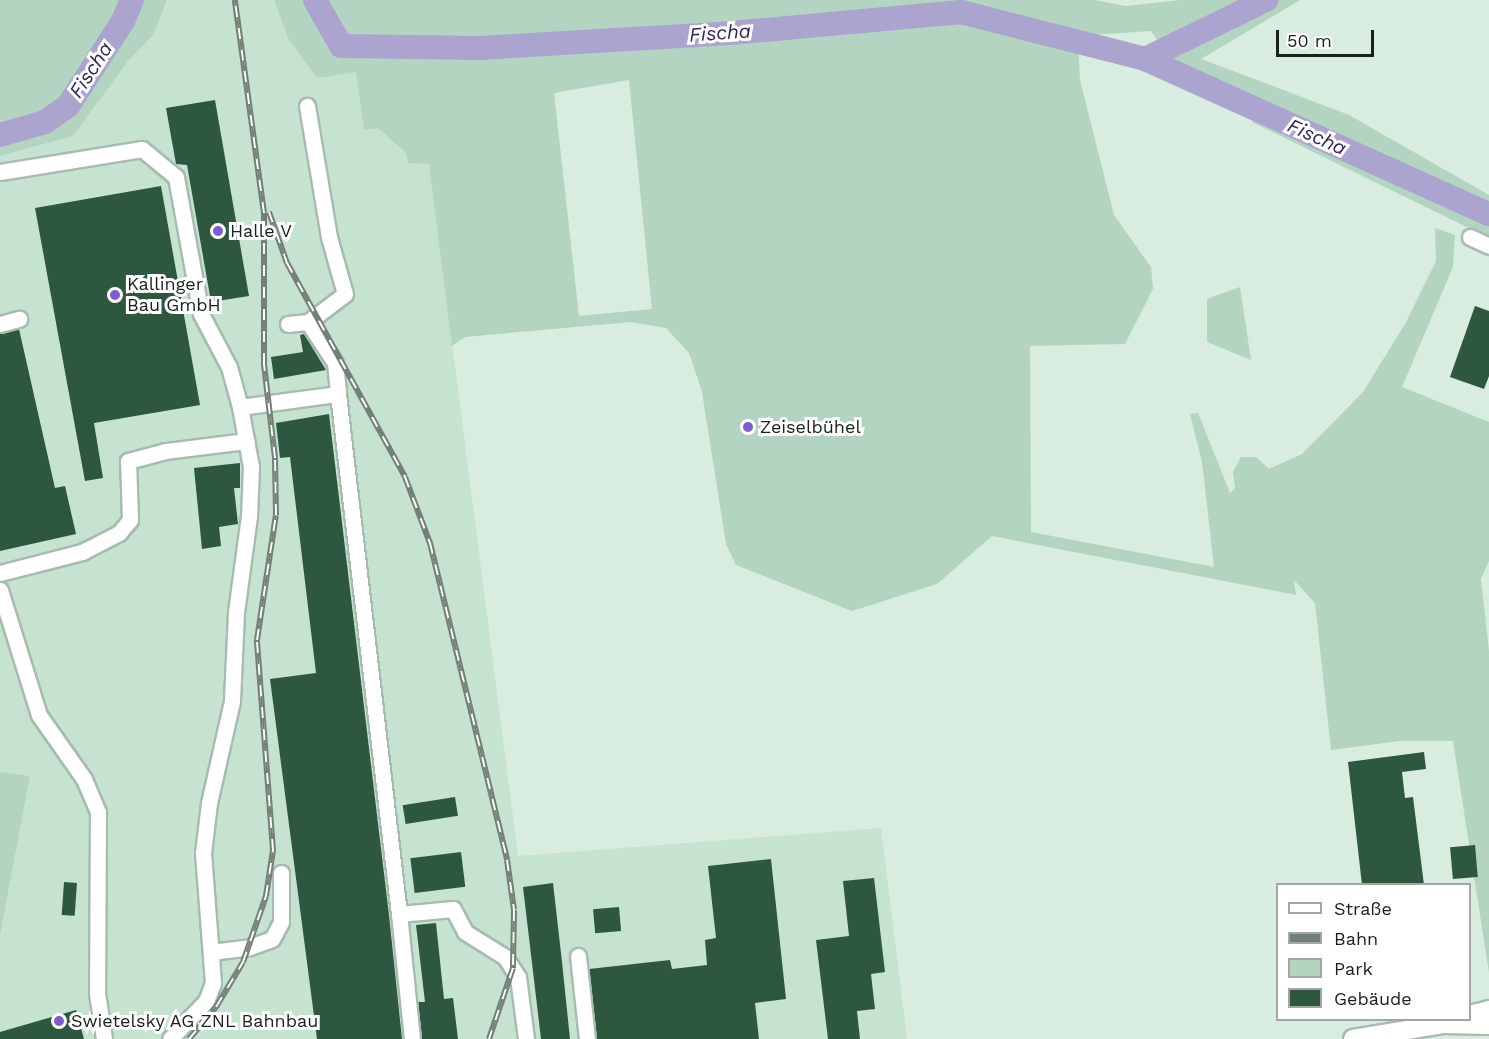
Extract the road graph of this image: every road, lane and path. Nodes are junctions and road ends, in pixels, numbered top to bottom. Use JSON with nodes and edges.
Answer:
{"nodes":[{"id":1,"x":307,"y":106,"type":"dead end"},
{"id":2,"x":0,"y":172,"type":"edge"},
{"id":3,"x":1470,"y":237,"type":"dead end"},
{"id":4,"x":1489,"y":246,"type":"edge"},
{"id":5,"x":19,"y":319,"type":"dead end"},
{"id":6,"x":308,"y":322,"type":"junction"},
{"id":7,"x":0,"y":324,"type":"edge"},
{"id":8,"x":288,"y":324,"type":"dead end"},
{"id":9,"x":338,"y":394,"type":"junction"},
{"id":10,"x":240,"y":407,"type":"junction"},
{"id":11,"x":246,"y":441,"type":"junction"},
{"id":12,"x":0,"y":573,"type":"edge"},
{"id":13,"x":0,"y":591,"type":"edge"},
{"id":14,"x":281,"y":873,"type":"dead end"},
{"id":15,"x":399,"y":914,"type":"junction"},
{"id":16,"x":211,"y":952,"type":"junction"},
{"id":17,"x":578,"y":956,"type":"dead end"},
{"id":18,"x":1489,"y":1010,"type":"edge"},
{"id":19,"x":1471,"y":1015,"type":"edge"},
{"id":20,"x":1450,"y":1022,"type":"edge"},
{"id":21,"x":1489,"y":1025,"type":"edge"},
{"id":22,"x":104,"y":1039,"type":"edge"},
{"id":23,"x":170,"y":1039,"type":"edge"},
{"id":24,"x":412,"y":1039,"type":"edge"},
{"id":25,"x":526,"y":1039,"type":"edge"},
{"id":26,"x":587,"y":1039,"type":"edge"},
{"id":27,"x":1353,"y":1039,"type":"edge"}],
"edges":[{"from":1,"to":6,"type":"street"},
{"from":2,"to":10,"type":"street"},
{"from":3,"to":4,"type":"street"},
{"from":5,"to":7,"type":"street"},
{"from":6,"to":8,"type":"street"},
{"from":6,"to":9,"type":"street"},
{"from":9,"to":10,"type":"street"},
{"from":9,"to":15,"type":"street"},
{"from":10,"to":11,"type":"street"},
{"from":11,"to":12,"type":"street"},
{"from":11,"to":16,"type":"street"},
{"from":13,"to":22,"type":"street"},
{"from":14,"to":16,"type":"street"},
{"from":15,"to":24,"type":"street"},
{"from":15,"to":25,"type":"street"},
{"from":16,"to":23,"type":"street"},
{"from":17,"to":26,"type":"street"},
{"from":18,"to":19,"type":"main road"},
{"from":20,"to":21,"type":"main road"},
{"from":20,"to":27,"type":"main road"}]}
